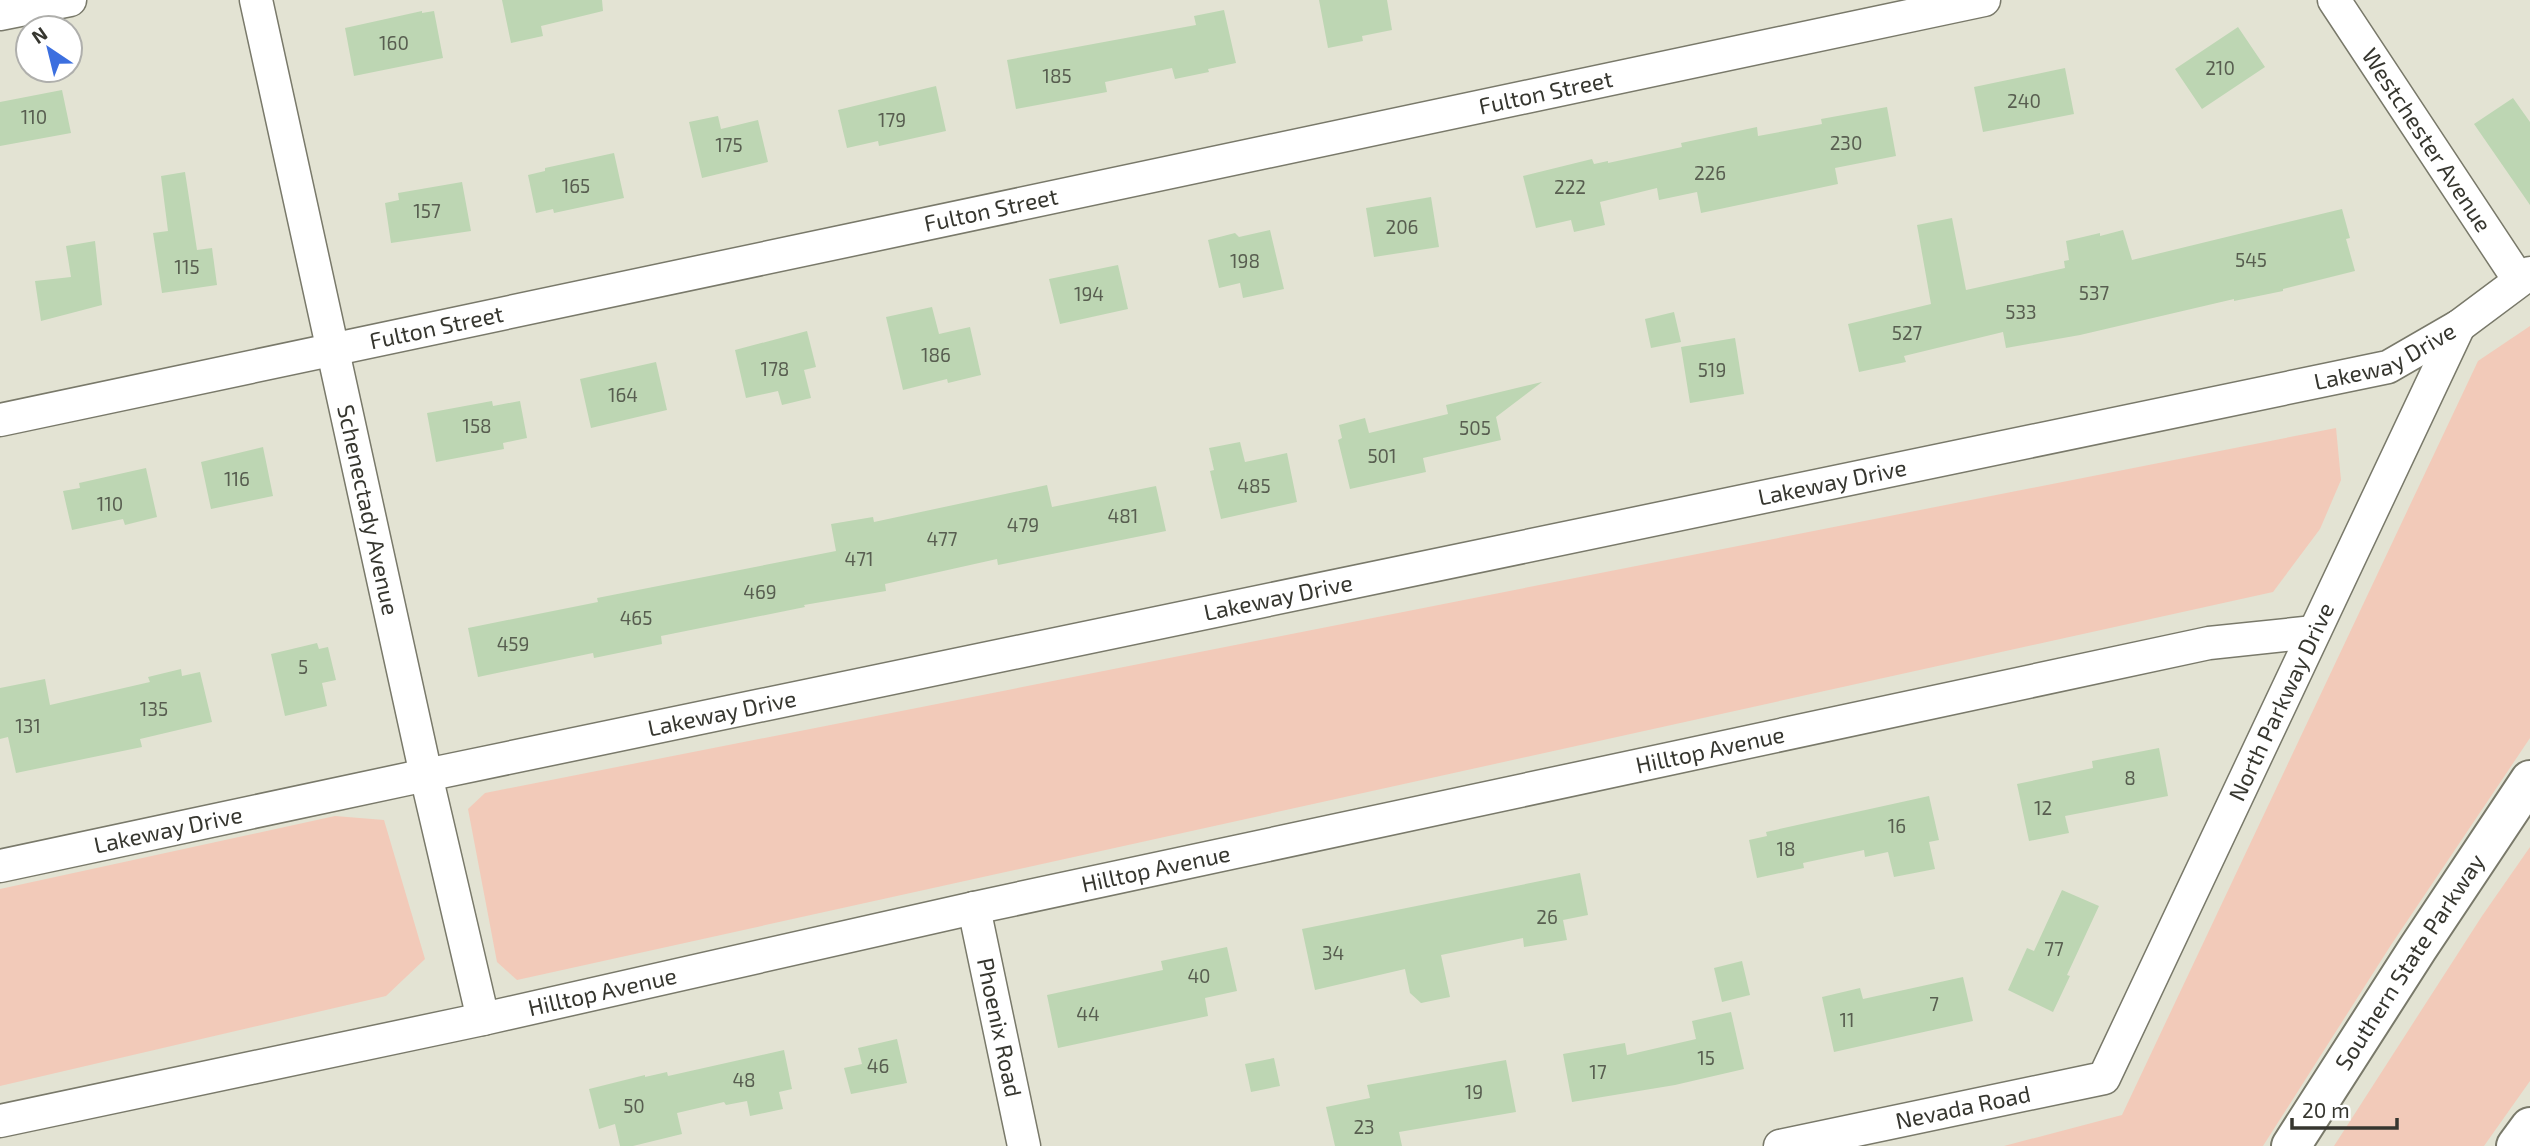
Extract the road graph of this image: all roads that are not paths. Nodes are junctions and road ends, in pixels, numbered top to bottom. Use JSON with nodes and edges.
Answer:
{"nodes":[{"id":1,"x":70,"y":0,"type":"edge"},
{"id":2,"x":256,"y":0,"type":"edge"},
{"id":3,"x":1984,"y":0,"type":"edge"},
{"id":4,"x":2334,"y":0,"type":"edge"},
{"id":5,"x":0,"y":14,"type":"edge"},
{"id":6,"x":2524,"y":276,"type":"edge"},
{"id":7,"x":2459,"y":326,"type":"junction"},
{"id":8,"x":332,"y":350,"type":"junction"},
{"id":9,"x":0,"y":420,"type":"edge"},
{"id":10,"x":2314,"y":632,"type":"junction"},
{"id":11,"x":426,"y":775,"type":"junction"},
{"id":12,"x":2530,"y":780,"type":"edge"},
{"id":13,"x":0,"y":866,"type":"edge"},
{"id":14,"x":974,"y":908,"type":"junction"},
{"id":15,"x":483,"y":1019,"type":"junction"},
{"id":16,"x":2104,"y":1077,"type":"joint"},
{"id":17,"x":0,"y":1121,"type":"edge"},
{"id":18,"x":2530,"y":1127,"type":"edge"},
{"id":19,"x":1024,"y":1146,"type":"edge"},
{"id":20,"x":1780,"y":1146,"type":"edge"},
{"id":21,"x":2291,"y":1146,"type":"edge"},
{"id":22,"x":2516,"y":1146,"type":"edge"}],
"edges":[{"from":1,"to":5,"type":"street"},
{"from":2,"to":8,"type":"street","name":"Schenectady Avenue"},
{"from":3,"to":8,"type":"street","name":"Fulton Street"},
{"from":4,"to":6,"type":"street","name":"Westchester Avenue"},
{"from":6,"to":7,"type":"street","name":"Lakeway Drive"},
{"from":7,"to":10,"type":"street","name":"North Parkway Drive"},
{"from":7,"to":11,"type":"street","name":"Lakeway Drive"},
{"from":8,"to":9,"type":"street","name":"Fulton Street"},
{"from":8,"to":11,"type":"street","name":"Schenectady Avenue"},
{"from":10,"to":14,"type":"street","name":"Hilltop Avenue"},
{"from":10,"to":16,"type":"street","name":"North Parkway Drive"},
{"from":11,"to":13,"type":"street","name":"Lakeway Drive"},
{"from":11,"to":15,"type":"street","name":"Schenectady Avenue"},
{"from":12,"to":21,"type":"highway","name":"Southern State Parkway"},
{"from":14,"to":15,"type":"street","name":"Hilltop Avenue"},
{"from":14,"to":19,"type":"street","name":"Phoenix Road"},
{"from":15,"to":17,"type":"street","name":"Hilltop Avenue"},
{"from":16,"to":20,"type":"street","name":"Nevada Road"},
{"from":18,"to":22,"type":"highway"}]}
